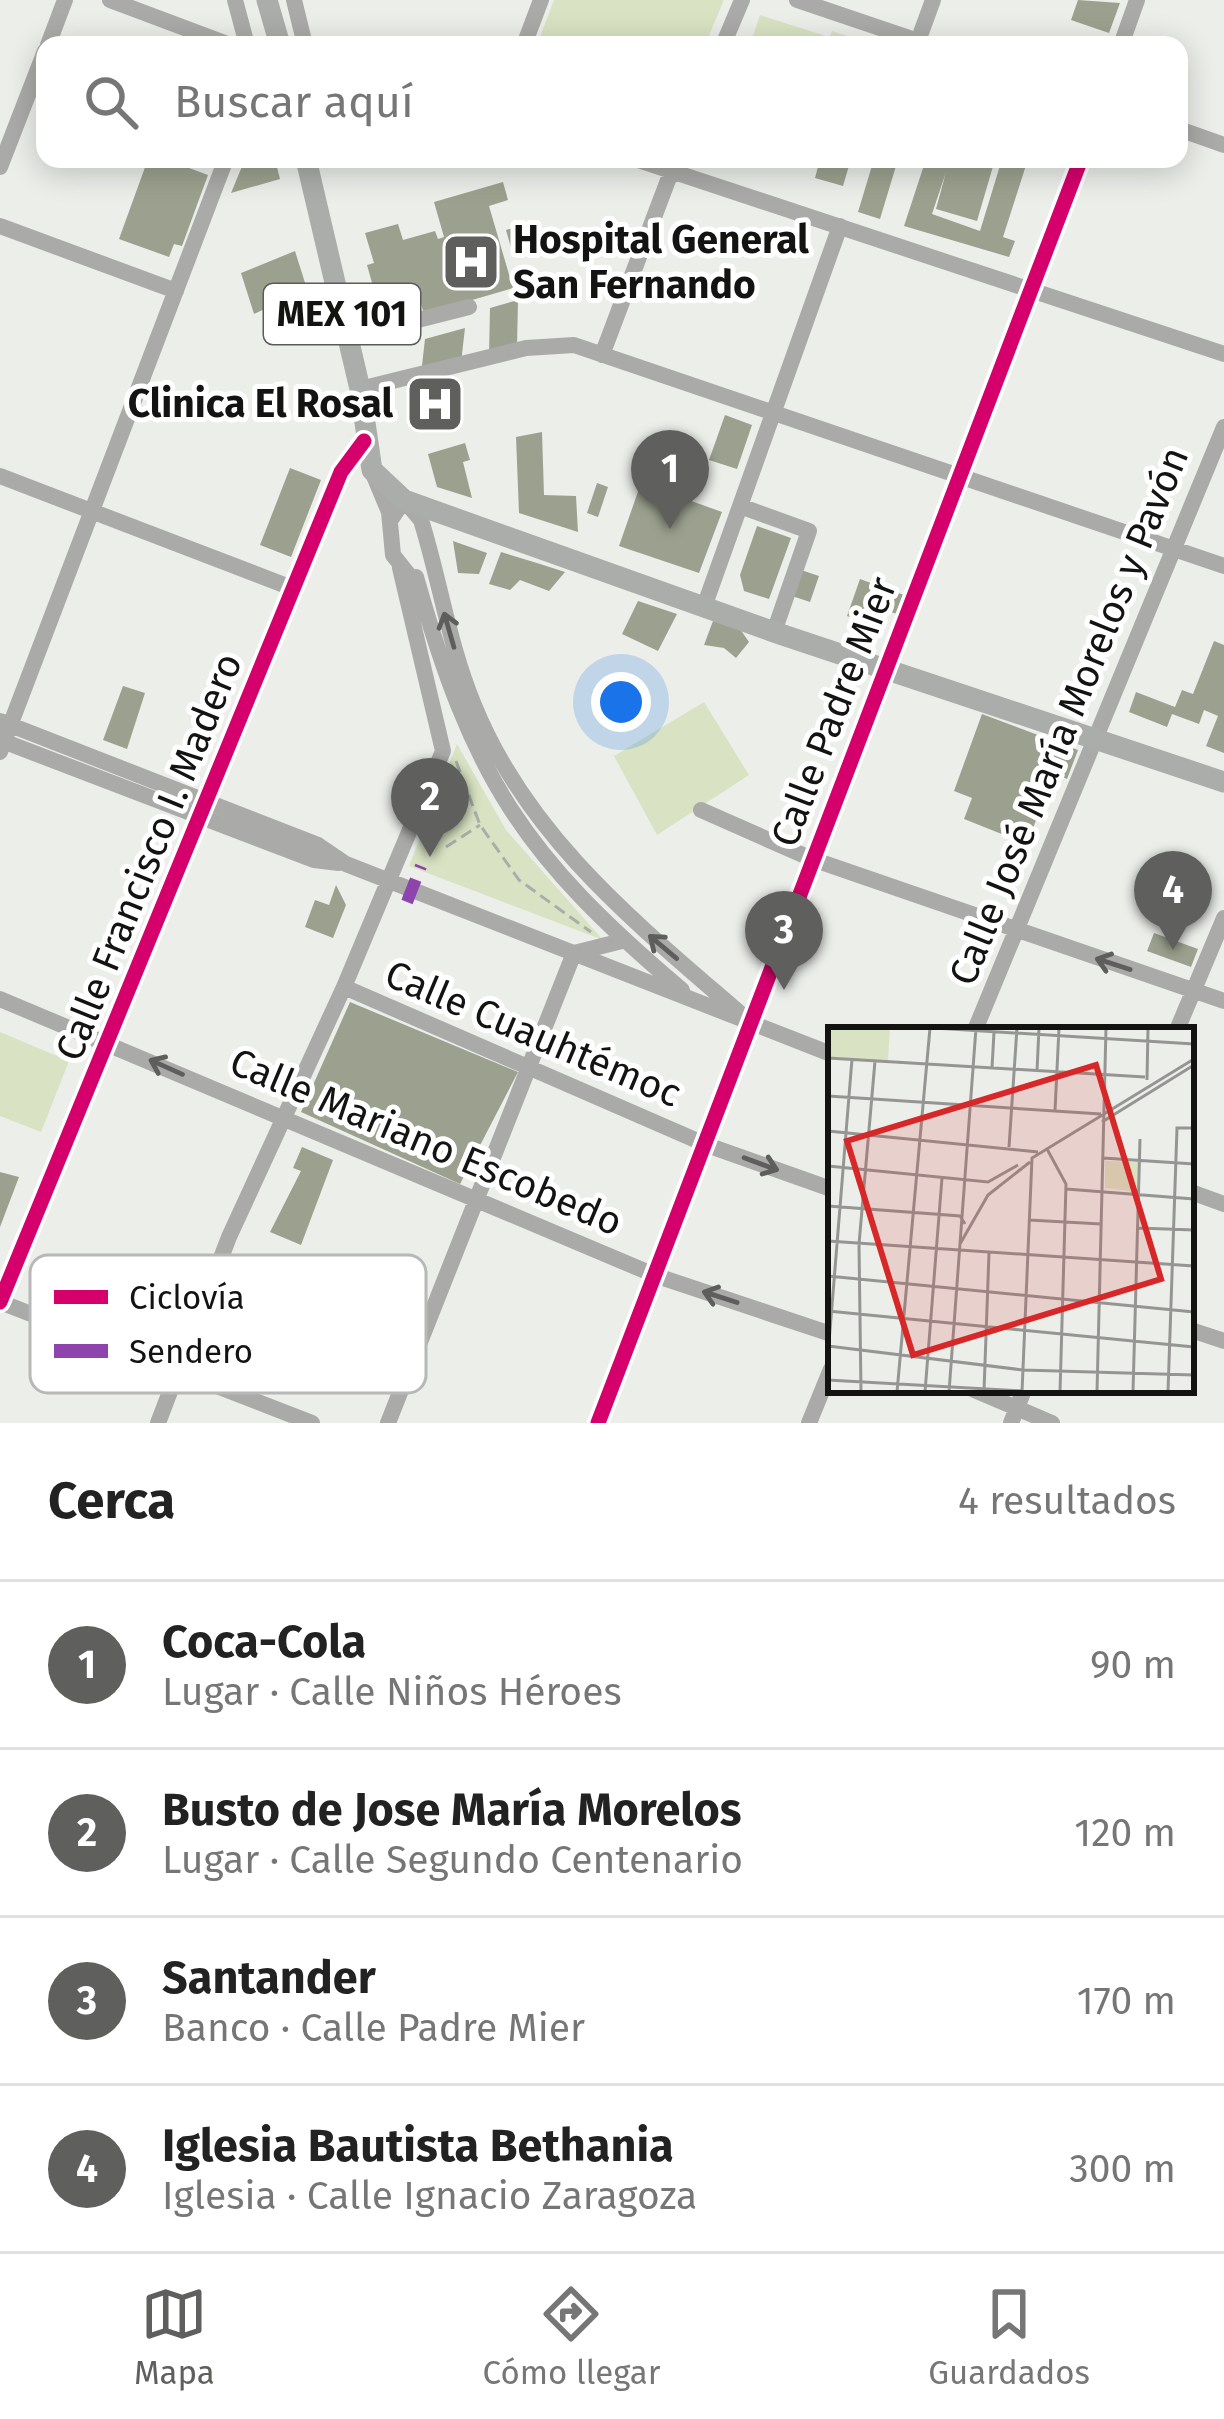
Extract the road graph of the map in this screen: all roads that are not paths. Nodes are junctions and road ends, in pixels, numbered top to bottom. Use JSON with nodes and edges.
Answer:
{"nodes":[{"id":1,"x":65,"y":0,"type":"edge"},
{"id":2,"x":110,"y":0,"type":"edge"},
{"id":3,"x":236,"y":0,"type":"edge"},
{"id":4,"x":267,"y":0,"type":"edge"},
{"id":5,"x":294,"y":0,"type":"edge"},
{"id":6,"x":542,"y":0,"type":"edge"},
{"id":7,"x":742,"y":0,"type":"edge"},
{"id":8,"x":797,"y":0,"type":"edge"},
{"id":9,"x":932,"y":0,"type":"edge"},
{"id":10,"x":1137,"y":0,"type":"edge"},
{"id":11,"x":51,"y":36,"type":"edge"},
{"id":12,"x":206,"y":36,"type":"edge"},
{"id":13,"x":245,"y":36,"type":"edge"},
{"id":14,"x":277,"y":36,"type":"edge"},
{"id":15,"x":303,"y":36,"type":"edge"},
{"id":16,"x":528,"y":36,"type":"edge"},
{"id":17,"x":727,"y":36,"type":"edge"},
{"id":18,"x":903,"y":36,"type":"edge"},
{"id":19,"x":925,"y":36,"type":"edge"},
{"id":20,"x":1124,"y":36,"type":"edge"},
{"id":21,"x":36,"y":74,"type":"edge"},
{"id":22,"x":1188,"y":132,"type":"edge"},
{"id":23,"x":1224,"y":145,"type":"edge"},
{"id":24,"x":0,"y":166,"type":"edge"},
{"id":25,"x":223,"y":168,"type":"edge"},
{"id":26,"x":308,"y":168,"type":"edge"},
{"id":27,"x":673,"y":168,"type":"edge"},
{"id":28,"x":682,"y":168,"type":"edge"},
{"id":29,"x":1078,"y":168,"type":"edge"},
{"id":30,"x":0,"y":226,"type":"edge"},
{"id":31,"x":841,"y":226,"type":"junction"},
{"id":32,"x":1033,"y":287,"type":"junction"},
{"id":33,"x":176,"y":291,"type":"junction"},
{"id":34,"x":470,"y":307,"type":"dead end"},
{"id":35,"x":347,"y":338,"type":"junction"},
{"id":36,"x":1224,"y":354,"type":"edge"},
{"id":37,"x":602,"y":355,"type":"junction"},
{"id":38,"x":359,"y":389,"type":"junction"},
{"id":39,"x":772,"y":414,"type":"junction"},
{"id":40,"x":1224,"y":428,"type":"edge"},
{"id":41,"x":364,"y":441,"type":"junction"},
{"id":42,"x":372,"y":470,"type":"junction"},
{"id":43,"x":0,"y":476,"type":"edge"},
{"id":44,"x":960,"y":477,"type":"junction"},
{"id":45,"x":404,"y":500,"type":"junction"},
{"id":46,"x":740,"y":506,"type":"junction"},
{"id":47,"x":94,"y":512,"type":"junction"},
{"id":48,"x":390,"y":521,"type":"junction"},
{"id":49,"x":453,"y":521,"type":"junction"},
{"id":50,"x":426,"y":544,"type":"junction"},
{"id":51,"x":1175,"y":550,"type":"junction"},
{"id":52,"x":1224,"y":566,"type":"edge"},
{"id":53,"x":408,"y":572,"type":"junction"},
{"id":54,"x":292,"y":587,"type":"junction"},
{"id":55,"x":704,"y":607,"type":"junction"},
{"id":56,"x":774,"y":632,"type":"junction"},
{"id":57,"x":886,"y":670,"type":"junction"},
{"id":58,"x":3,"y":736,"type":"edge"},
{"id":59,"x":1095,"y":738,"type":"junction"},
{"id":60,"x":1224,"y":782,"type":"edge"},
{"id":61,"x":206,"y":810,"type":"junction"},
{"id":62,"x":700,"y":810,"type":"dead end"},
{"id":63,"x":534,"y":811,"type":"junction"},
{"id":64,"x":518,"y":824,"type":"junction"},
{"id":65,"x":812,"y":859,"type":"junction"},
{"id":66,"x":389,"y":881,"type":"junction"},
{"id":67,"x":1224,"y":918,"type":"edge"},
{"id":68,"x":1016,"y":933,"type":"junction"},
{"id":69,"x":622,"y":941,"type":"junction"},
{"id":70,"x":574,"y":953,"type":"junction"},
{"id":71,"x":344,"y":988,"type":"junction"},
{"id":72,"x":1193,"y":990,"type":"junction"},
{"id":73,"x":0,"y":999,"type":"edge"},
{"id":74,"x":695,"y":1001,"type":"junction"},
{"id":75,"x":1224,"y":1001,"type":"edge"},
{"id":76,"x":752,"y":1023,"type":"junction"},
{"id":77,"x":976,"y":1027,"type":"edge"},
{"id":78,"x":1178,"y":1027,"type":"edge"},
{"id":79,"x":111,"y":1042,"type":"junction"},
{"id":80,"x":828,"y":1053,"type":"edge"},
{"id":81,"x":528,"y":1067,"type":"junction"},
{"id":82,"x":285,"y":1119,"type":"junction"},
{"id":83,"x":707,"y":1145,"type":"junction"},
{"id":84,"x":828,"y":1188,"type":"edge"},
{"id":85,"x":1194,"y":1193,"type":"edge"},
{"id":86,"x":476,"y":1199,"type":"junction"},
{"id":87,"x":1224,"y":1204,"type":"edge"},
{"id":88,"x":222,"y":1255,"type":"edge"},
{"id":89,"x":657,"y":1276,"type":"junction"},
{"id":90,"x":0,"y":1302,"type":"edge"},
{"id":91,"x":30,"y":1314,"type":"edge"},
{"id":92,"x":426,"y":1326,"type":"edge"},
{"id":93,"x":1194,"y":1331,"type":"edge"},
{"id":94,"x":828,"y":1333,"type":"edge"},
{"id":95,"x":1224,"y":1341,"type":"edge"},
{"id":96,"x":828,"y":1376,"type":"edge"},
{"id":97,"x":169,"y":1393,"type":"edge"},
{"id":98,"x":234,"y":1393,"type":"edge"},
{"id":99,"x":400,"y":1393,"type":"edge"},
{"id":100,"x":982,"y":1393,"type":"edge"},
{"id":101,"x":1017,"y":1407,"type":"edge"},
{"id":102,"x":158,"y":1423,"type":"edge"},
{"id":103,"x":312,"y":1423,"type":"edge"},
{"id":104,"x":388,"y":1423,"type":"edge"},
{"id":105,"x":598,"y":1423,"type":"edge"},
{"id":106,"x":808,"y":1423,"type":"edge"},
{"id":107,"x":1052,"y":1423,"type":"edge"}],
"edges":[{"from":1,"to":11,"type":"street"},
{"from":2,"to":12,"type":"street"},
{"from":3,"to":13,"type":"street"},
{"from":4,"to":14,"type":"main road"},
{"from":5,"to":15,"type":"street"},
{"from":6,"to":16,"type":"street"},
{"from":7,"to":17,"type":"street"},
{"from":8,"to":18,"type":"street"},
{"from":9,"to":19,"type":"street"},
{"from":10,"to":20,"type":"street"},
{"from":21,"to":24,"type":"street"},
{"from":22,"to":23,"type":"street"},
{"from":25,"to":33,"type":"street"},
{"from":26,"to":35,"type":"main road","number":"MEX 101"},
{"from":27,"to":37,"type":"street"},
{"from":28,"to":31,"type":"street"},
{"from":29,"to":32,"type":"street","name":"Calle Padre Mier"},
{"from":30,"to":33,"type":"street"},
{"from":31,"to":32,"type":"street"},
{"from":31,"to":39,"type":"street"},
{"from":32,"to":36,"type":"street"},
{"from":32,"to":44,"type":"street","name":"Calle Padre Mier"},
{"from":33,"to":47,"type":"street"},
{"from":34,"to":35,"type":"street"},
{"from":35,"to":38,"type":"main road","number":"MEX 101"},
{"from":37,"to":38,"type":"street"},
{"from":37,"to":39,"type":"street"},
{"from":38,"to":41,"type":"main road","number":"MEX 101"},
{"from":39,"to":44,"type":"street"},
{"from":39,"to":46,"type":"street"},
{"from":40,"to":51,"type":"street","name":"Calle José María Morelos y Pavón"},
{"from":41,"to":42,"type":"main road","number":"MEX 101"},
{"from":41,"to":54,"type":"street","name":"Calle Francisco I. Madero"},
{"from":42,"to":45,"type":"main road"},
{"from":42,"to":48,"type":"street"},
{"from":43,"to":47,"type":"street"},
{"from":44,"to":51,"type":"street"},
{"from":44,"to":57,"type":"street","name":"Calle Padre Mier"},
{"from":45,"to":48,"type":"street"},
{"from":45,"to":49,"type":"main road"},
{"from":45,"to":50,"type":"street"},
{"from":46,"to":55,"type":"street"},
{"from":46,"to":56,"type":"street"},
{"from":47,"to":54,"type":"street"},
{"from":47,"to":58,"type":"street"},
{"from":48,"to":53,"type":"street"},
{"from":49,"to":50,"type":"main road"},
{"from":49,"to":55,"type":"main road"},
{"from":50,"to":53,"type":"street"},
{"from":63,"to":50,"type":"street","one_way":true},
{"from":51,"to":52,"type":"street"},
{"from":51,"to":59,"type":"street","name":"Calle José María Morelos y Pavón"},
{"from":53,"to":64,"type":"street"},
{"from":53,"to":66,"type":"street"},
{"from":54,"to":61,"type":"street","name":"Calle Francisco I. Madero"},
{"from":55,"to":56,"type":"main road"},
{"from":56,"to":57,"type":"main road"},
{"from":57,"to":59,"type":"main road"},
{"from":57,"to":65,"type":"street","name":"Calle Padre Mier"},
{"from":58,"to":61,"type":"street"},
{"from":59,"to":60,"type":"main road"},
{"from":59,"to":68,"type":"street","name":"Calle José María Morelos y Pavón"},
{"from":61,"to":66,"type":"street"},
{"from":61,"to":79,"type":"street","name":"Calle Francisco I. Madero"},
{"from":62,"to":65,"type":"street"},
{"from":63,"to":64,"type":"street"},
{"from":76,"to":63,"type":"street","one_way":true},
{"from":64,"to":69,"type":"street"},
{"from":65,"to":68,"type":"street"},
{"from":65,"to":76,"type":"street","name":"Calle Padre Mier"},
{"from":66,"to":70,"type":"street"},
{"from":66,"to":71,"type":"street"},
{"from":67,"to":72,"type":"street"},
{"from":72,"to":68,"type":"street","one_way":true},
{"from":68,"to":77,"type":"street","name":"Calle José María Morelos y Pavón"},
{"from":69,"to":70,"type":"street"},
{"from":69,"to":74,"type":"street"},
{"from":70,"to":74,"type":"street"},
{"from":70,"to":81,"type":"street"},
{"from":71,"to":81,"type":"street","name":"Calle Cuauhtémoc"},
{"from":71,"to":82,"type":"street"},
{"from":72,"to":75,"type":"street"},
{"from":72,"to":78,"type":"street"},
{"from":73,"to":79,"type":"street","name":"Calle Mariano Escobedo"},
{"from":74,"to":76,"type":"street"},
{"from":76,"to":80,"type":"street"},
{"from":76,"to":83,"type":"street","name":"Calle Padre Mier"},
{"from":82,"to":79,"type":"street","name":"Calle Mariano Escobedo","one_way":true},
{"from":79,"to":90,"type":"street","name":"Calle Francisco I. Madero"},
{"from":81,"to":83,"type":"street","name":"Calle Cuauhtémoc"},
{"from":81,"to":86,"type":"street"},
{"from":82,"to":86,"type":"street","name":"Calle Mariano Escobedo"},
{"from":82,"to":88,"type":"street"},
{"from":83,"to":84,"type":"street","name":"Calle Cuauhtémoc","one_way":true},
{"from":83,"to":89,"type":"street","name":"Calle Padre Mier"},
{"from":85,"to":87,"type":"street"},
{"from":86,"to":89,"type":"street","name":"Calle Mariano Escobedo"},
{"from":86,"to":92,"type":"street"},
{"from":94,"to":89,"type":"street","name":"Calle Mariano Escobedo","one_way":true},
{"from":89,"to":105,"type":"street","name":"Calle Padre Mier"},
{"from":90,"to":91,"type":"street"},
{"from":93,"to":95,"type":"street"},
{"from":96,"to":106,"type":"street"},
{"from":97,"to":102,"type":"street"},
{"from":98,"to":103,"type":"street"},
{"from":99,"to":104,"type":"street"},
{"from":100,"to":101,"type":"street"},
{"from":101,"to":107,"type":"street"}]}
